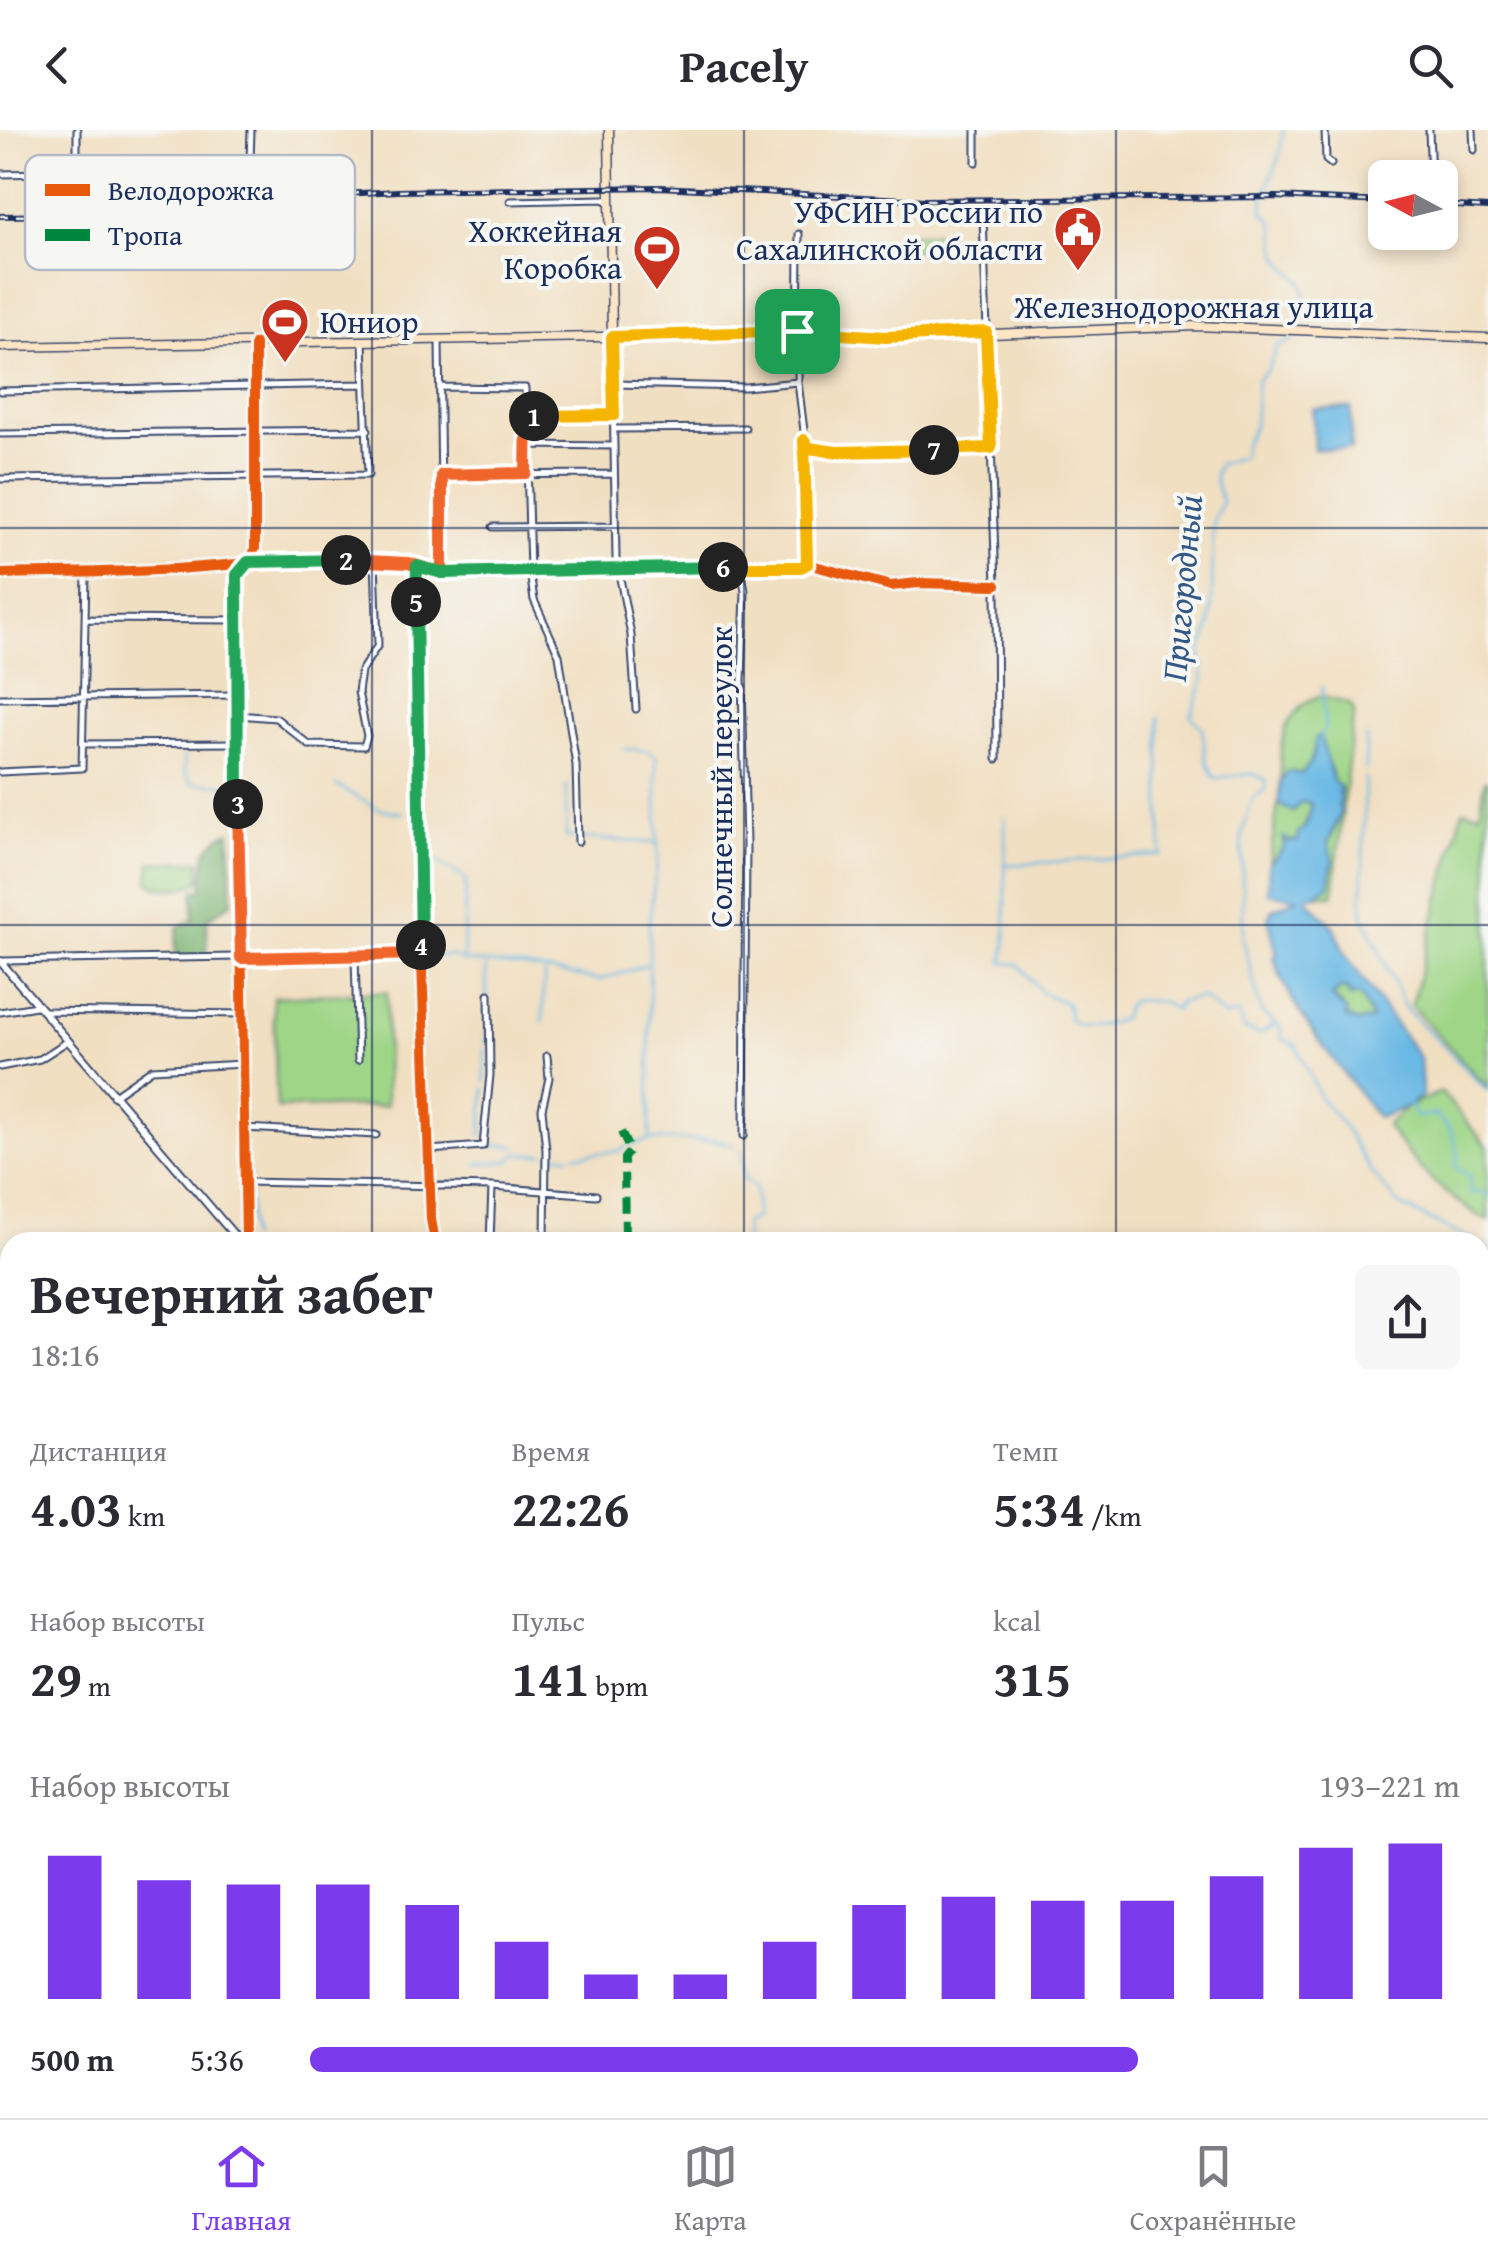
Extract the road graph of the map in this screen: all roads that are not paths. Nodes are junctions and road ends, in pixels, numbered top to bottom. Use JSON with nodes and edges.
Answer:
{"nodes":[{"id":1,"x":252,"y":130,"type":"edge"},
{"id":2,"x":609,"y":130,"type":"edge"},
{"id":3,"x":976,"y":130,"type":"edge"},
{"id":4,"x":1325,"y":130,"type":"edge"},
{"id":5,"x":1429,"y":130,"type":"edge"},
{"id":6,"x":1473,"y":130,"type":"edge"},
{"id":7,"x":1474,"y":150,"type":"dead end"},
{"id":8,"x":249,"y":155,"type":"edge"},
{"id":9,"x":1430,"y":160,"type":"edge"},
{"id":10,"x":976,"y":162,"type":"dead end"},
{"id":11,"x":1330,"y":164,"type":"dead end"},
{"id":12,"x":25,"y":173,"type":"edge"},
{"id":13,"x":0,"y":174,"type":"edge"},
{"id":14,"x":510,"y":201,"type":"dead end"},
{"id":15,"x":610,"y":202,"type":"junction"},
{"id":16,"x":983,"y":217,"type":"dead end"},
{"id":17,"x":799,"y":234,"type":"dead end"},
{"id":18,"x":797,"y":331,"type":"junction"},
{"id":19,"x":986,"y":332,"type":"junction"},
{"id":20,"x":612,"y":337,"type":"junction"},
{"id":21,"x":1488,"y":338,"type":"edge"},
{"id":22,"x":439,"y":340,"type":"junction"},
{"id":23,"x":363,"y":342,"type":"junction"},
{"id":24,"x":255,"y":344,"type":"junction"},
{"id":25,"x":0,"y":348,"type":"edge"},
{"id":26,"x":798,"y":382,"type":"junction"},
{"id":27,"x":364,"y":384,"type":"junction"},
{"id":28,"x":613,"y":384,"type":"junction"},
{"id":29,"x":255,"y":387,"type":"junction"},
{"id":30,"x":442,"y":387,"type":"junction"},
{"id":31,"x":0,"y":391,"type":"edge"},
{"id":32,"x":614,"y":415,"type":"junction"},
{"id":33,"x":527,"y":416,"type":"junction"},
{"id":34,"x":746,"y":428,"type":"dead end"},
{"id":35,"x":368,"y":430,"type":"junction"},
{"id":36,"x":614,"y":430,"type":"junction"},
{"id":37,"x":256,"y":432,"type":"junction"},
{"id":38,"x":0,"y":434,"type":"edge"},
{"id":39,"x":804,"y":440,"type":"junction"},
{"id":40,"x":527,"y":445,"type":"junction"},
{"id":41,"x":614,"y":446,"type":"junction"},
{"id":42,"x":991,"y":448,"type":"junction"},
{"id":43,"x":526,"y":473,"type":"junction"},
{"id":44,"x":614,"y":474,"type":"junction"},
{"id":45,"x":442,"y":475,"type":"junction"},
{"id":46,"x":256,"y":476,"type":"junction"},
{"id":47,"x":0,"y":480,"type":"edge"},
{"id":48,"x":615,"y":526,"type":"junction"},
{"id":49,"x":493,"y":527,"type":"dead end"},
{"id":50,"x":529,"y":528,"type":"junction"},
{"id":51,"x":375,"y":560,"type":"junction"},
{"id":52,"x":248,"y":562,"type":"junction"},
{"id":53,"x":807,"y":564,"type":"junction"},
{"id":54,"x":417,"y":566,"type":"junction"},
{"id":55,"x":618,"y":568,"type":"junction"},
{"id":56,"x":741,"y":568,"type":"junction"},
{"id":57,"x":530,"y":572,"type":"junction"},
{"id":58,"x":442,"y":573,"type":"junction"},
{"id":59,"x":0,"y":574,"type":"edge"},
{"id":60,"x":86,"y":574,"type":"junction"},
{"id":61,"x":996,"y":585,"type":"junction"},
{"id":62,"x":86,"y":620,"type":"junction"},
{"id":63,"x":236,"y":620,"type":"junction"},
{"id":64,"x":236,"y":694,"type":"junction"},
{"id":65,"x":85,"y":695,"type":"junction"},
{"id":66,"x":0,"y":698,"type":"edge"},
{"id":67,"x":636,"y":710,"type":"dead end"},
{"id":68,"x":237,"y":715,"type":"junction"},
{"id":69,"x":84,"y":744,"type":"junction"},
{"id":70,"x":238,"y":744,"type":"junction"},
{"id":71,"x":997,"y":760,"type":"dead end"},
{"id":72,"x":0,"y":772,"type":"edge"},
{"id":73,"x":578,"y":842,"type":"dead end"},
{"id":74,"x":422,"y":954,"type":"junction"},
{"id":75,"x":241,"y":958,"type":"junction"},
{"id":76,"x":356,"y":958,"type":"junction"},
{"id":77,"x":0,"y":961,"type":"edge"},
{"id":78,"x":489,"y":994,"type":"dead end"},
{"id":79,"x":40,"y":1008,"type":"junction"},
{"id":80,"x":0,"y":1012,"type":"edge"},
{"id":81,"x":242,"y":1014,"type":"junction"},
{"id":82,"x":68,"y":1042,"type":"junction"},
{"id":83,"x":547,"y":1056,"type":"dead end"},
{"id":84,"x":358,"y":1060,"type":"dead end"},
{"id":85,"x":243,"y":1064,"type":"junction"},
{"id":86,"x":0,"y":1066,"type":"edge"},
{"id":87,"x":113,"y":1096,"type":"junction"},
{"id":88,"x":244,"y":1128,"type":"junction"},
{"id":89,"x":376,"y":1135,"type":"dead end"},
{"id":90,"x":744,"y":1136,"type":"dead end"},
{"id":91,"x":429,"y":1150,"type":"junction"},
{"id":92,"x":245,"y":1182,"type":"junction"},
{"id":93,"x":430,"y":1185,"type":"junction"},
{"id":94,"x":492,"y":1188,"type":"junction"},
{"id":95,"x":547,"y":1193,"type":"junction"},
{"id":96,"x":596,"y":1195,"type":"dead end"},
{"id":97,"x":233,"y":1232,"type":"edge"},
{"id":98,"x":246,"y":1232,"type":"edge"},
{"id":99,"x":433,"y":1232,"type":"edge"},
{"id":100,"x":490,"y":1232,"type":"edge"},
{"id":101,"x":545,"y":1232,"type":"edge"}],
"edges":[{"from":1,"to":8,"type":"street"},
{"from":2,"to":15,"type":"main road"},
{"from":3,"to":10,"type":"street"},
{"from":4,"to":11,"type":"street"},
{"from":5,"to":9,"type":"street"},
{"from":6,"to":7,"type":"street"},
{"from":12,"to":13,"type":"street"},
{"from":14,"to":15,"type":"street"},
{"from":15,"to":20,"type":"main road"},
{"from":16,"to":19,"type":"street"},
{"from":17,"to":18,"type":"street"},
{"from":18,"to":19,"type":"main road","name":"Железнодорожная улица"},
{"from":18,"to":20,"type":"main road","name":"Железнодорожная улица"},
{"from":18,"to":26,"type":"street"},
{"from":19,"to":21,"type":"main road","name":"Железнодорожная улица"},
{"from":19,"to":42,"type":"street"},
{"from":20,"to":22,"type":"main road","name":"Железнодорожная улица"},
{"from":20,"to":28,"type":"street"},
{"from":22,"to":23,"type":"main road","name":"Железнодорожная улица"},
{"from":22,"to":30,"type":"street"},
{"from":23,"to":24,"type":"main road","name":"Железнодорожная улица"},
{"from":23,"to":27,"type":"street"},
{"from":24,"to":25,"type":"main road","name":"Железнодорожная улица"},
{"from":24,"to":29,"type":"street"},
{"from":26,"to":28,"type":"street"},
{"from":26,"to":39,"type":"street"},
{"from":27,"to":29,"type":"street"},
{"from":27,"to":35,"type":"street"},
{"from":28,"to":32,"type":"street"},
{"from":29,"to":31,"type":"street"},
{"from":29,"to":37,"type":"street"},
{"from":30,"to":33,"type":"street"},
{"from":30,"to":45,"type":"street"},
{"from":32,"to":33,"type":"street"},
{"from":32,"to":36,"type":"street"},
{"from":33,"to":40,"type":"street"},
{"from":34,"to":36,"type":"street"},
{"from":35,"to":37,"type":"street"},
{"from":35,"to":46,"type":"street"},
{"from":36,"to":41,"type":"street"},
{"from":37,"to":38,"type":"street"},
{"from":37,"to":46,"type":"street"},
{"from":39,"to":42,"type":"street"},
{"from":39,"to":53,"type":"street"},
{"from":40,"to":41,"type":"street"},
{"from":40,"to":43,"type":"street"},
{"from":41,"to":44,"type":"street"},
{"from":42,"to":61,"type":"street"},
{"from":43,"to":44,"type":"street"},
{"from":43,"to":45,"type":"street"},
{"from":43,"to":50,"type":"street"},
{"from":44,"to":48,"type":"street"},
{"from":45,"to":58,"type":"street"},
{"from":46,"to":47,"type":"street"},
{"from":46,"to":52,"type":"street"},
{"from":48,"to":50,"type":"street"},
{"from":48,"to":55,"type":"street"},
{"from":49,"to":50,"type":"street"},
{"from":50,"to":57,"type":"street"},
{"from":51,"to":52,"type":"street"},
{"from":51,"to":54,"type":"street"},
{"from":51,"to":68,"type":"street"},
{"from":52,"to":60,"type":"street"},
{"from":52,"to":63,"type":"street"},
{"from":53,"to":56,"type":"street"},
{"from":53,"to":61,"type":"street"},
{"from":54,"to":58,"type":"street"},
{"from":54,"to":74,"type":"street"},
{"from":55,"to":56,"type":"street"},
{"from":55,"to":57,"type":"street"},
{"from":55,"to":67,"type":"street"},
{"from":56,"to":90,"type":"street","name":"Солнечный переулок"},
{"from":57,"to":58,"type":"street"},
{"from":57,"to":73,"type":"street"},
{"from":59,"to":60,"type":"street"},
{"from":60,"to":62,"type":"street"},
{"from":61,"to":71,"type":"street"},
{"from":62,"to":63,"type":"street"},
{"from":62,"to":65,"type":"street"},
{"from":63,"to":64,"type":"street"},
{"from":64,"to":65,"type":"street"},
{"from":64,"to":68,"type":"street"},
{"from":65,"to":66,"type":"street"},
{"from":65,"to":69,"type":"street"},
{"from":68,"to":70,"type":"street"},
{"from":69,"to":70,"type":"street"},
{"from":69,"to":72,"type":"street"},
{"from":70,"to":75,"type":"street"},
{"from":74,"to":76,"type":"street"},
{"from":74,"to":91,"type":"street"},
{"from":75,"to":76,"type":"street"},
{"from":75,"to":77,"type":"street"},
{"from":75,"to":81,"type":"street"},
{"from":76,"to":84,"type":"street"},
{"from":77,"to":79,"type":"street"},
{"from":78,"to":91,"type":"street"},
{"from":79,"to":80,"type":"street"},
{"from":79,"to":81,"type":"street"},
{"from":79,"to":82,"type":"street"},
{"from":81,"to":85,"type":"street"},
{"from":82,"to":86,"type":"street"},
{"from":82,"to":87,"type":"street"},
{"from":83,"to":95,"type":"street"},
{"from":85,"to":87,"type":"street"},
{"from":85,"to":88,"type":"street"},
{"from":87,"to":97,"type":"street"},
{"from":88,"to":89,"type":"street"},
{"from":88,"to":92,"type":"street"},
{"from":91,"to":93,"type":"street"},
{"from":92,"to":93,"type":"street"},
{"from":92,"to":98,"type":"street"},
{"from":93,"to":94,"type":"street"},
{"from":93,"to":99,"type":"street"},
{"from":94,"to":95,"type":"street"},
{"from":94,"to":100,"type":"street"},
{"from":95,"to":96,"type":"street"},
{"from":95,"to":101,"type":"street"}]}
